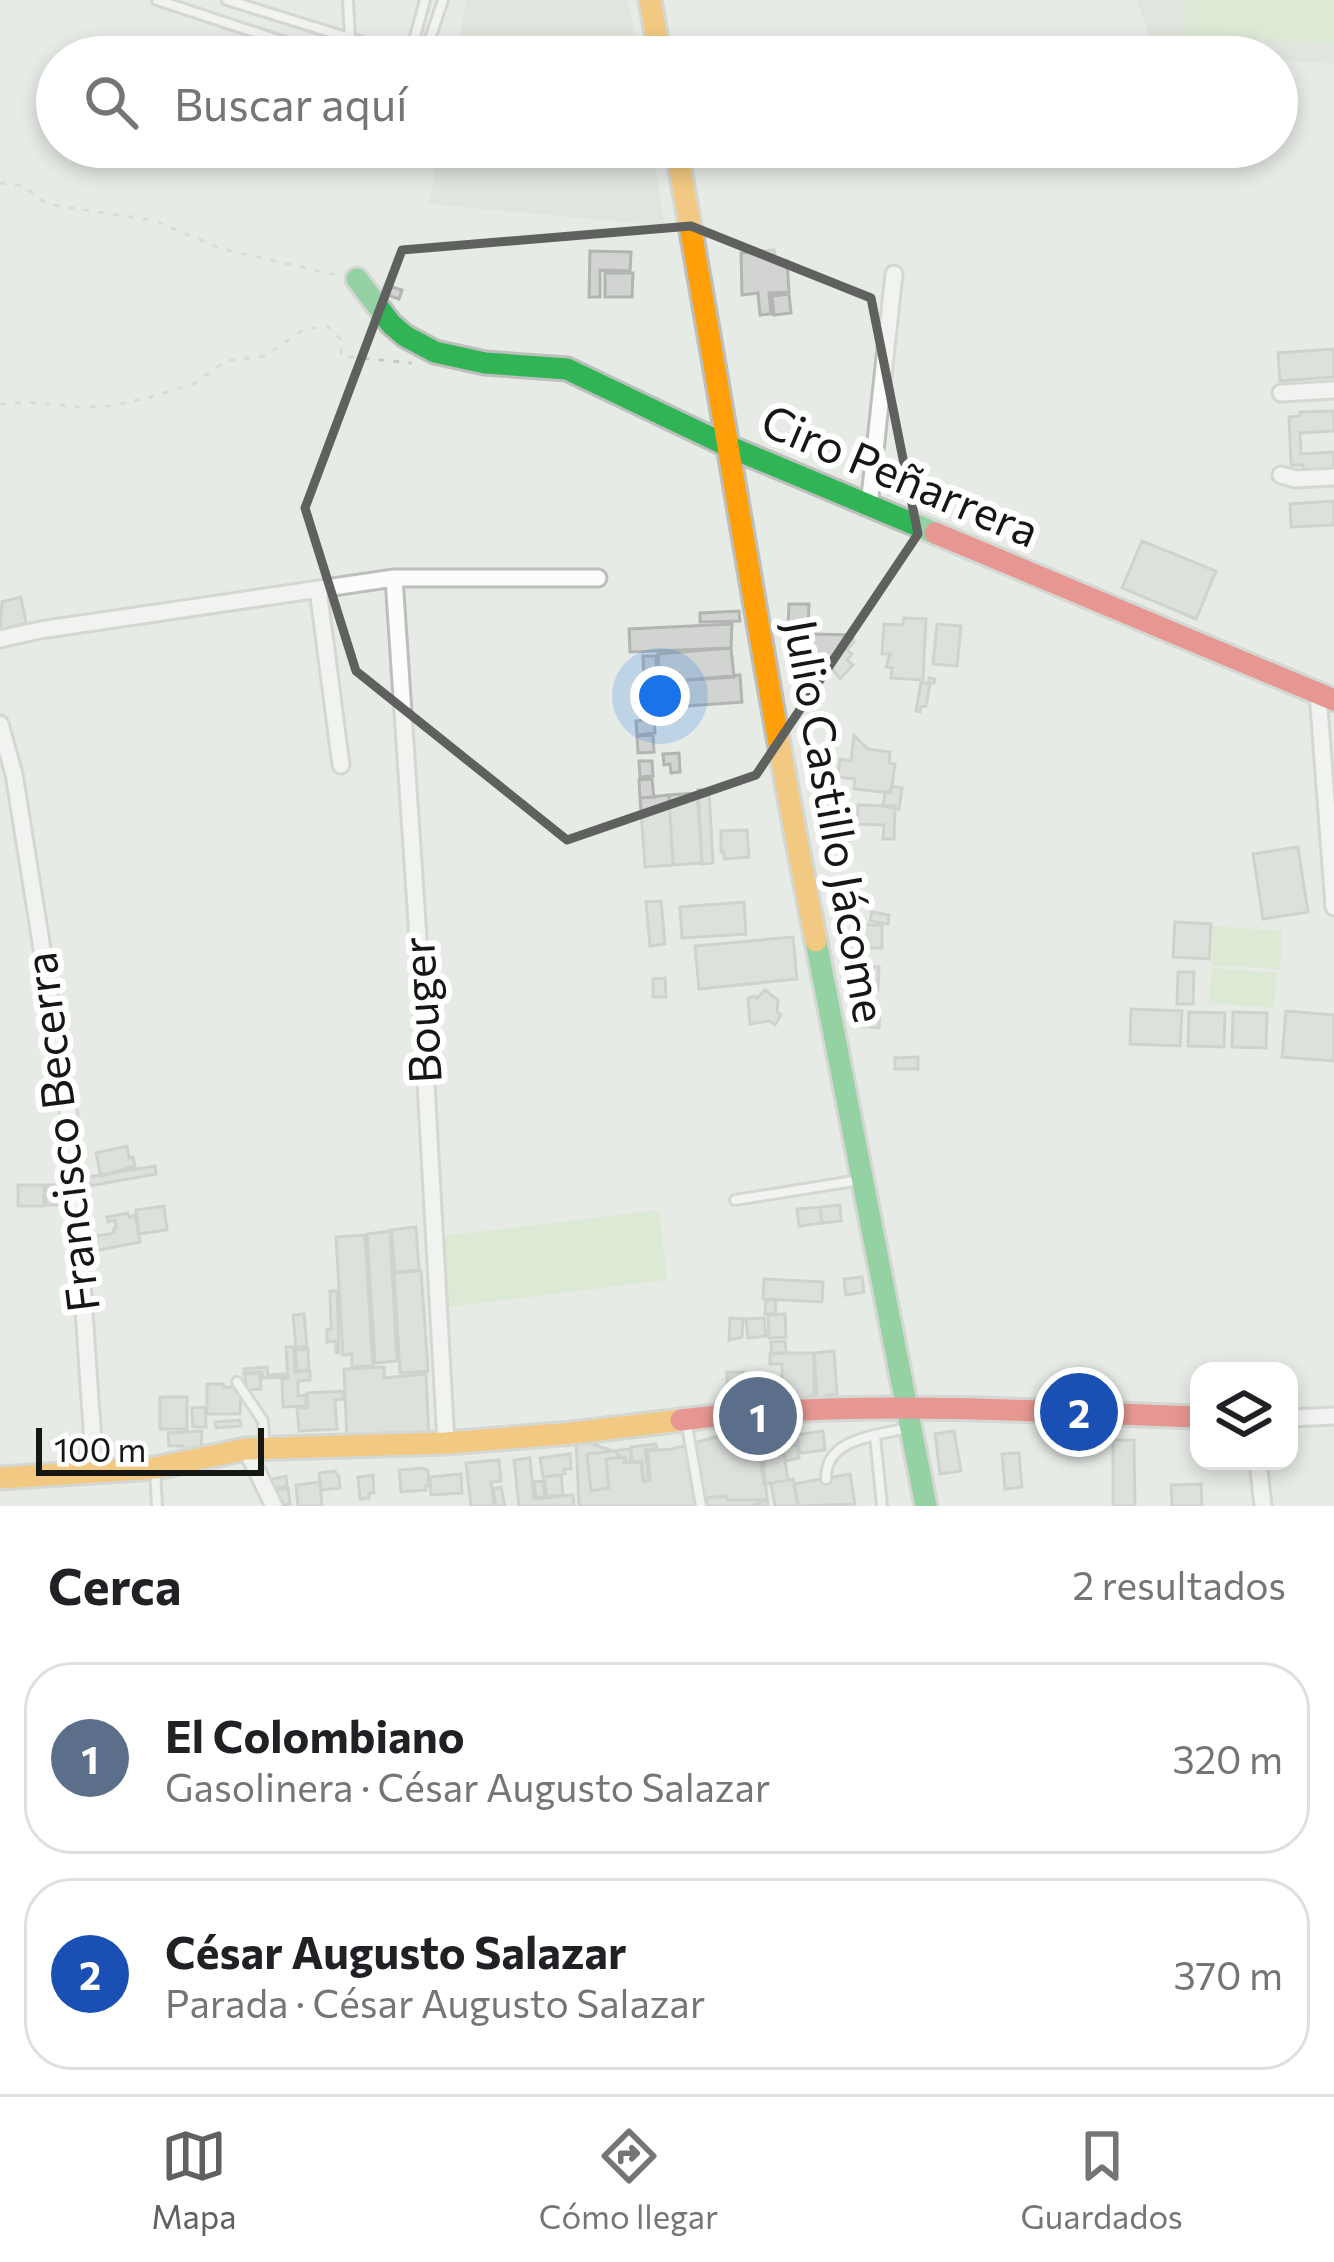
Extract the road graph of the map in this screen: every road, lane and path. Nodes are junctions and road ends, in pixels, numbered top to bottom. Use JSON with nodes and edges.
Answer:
{"nodes":[{"id":1,"x":158,"y":0,"type":"edge"},
{"id":2,"x":226,"y":0,"type":"edge"},
{"id":3,"x":348,"y":0,"type":"edge"},
{"id":4,"x":425,"y":0,"type":"edge"},
{"id":5,"x":443,"y":0,"type":"edge"},
{"id":6,"x":650,"y":0,"type":"edge"},
{"id":7,"x":267,"y":36,"type":"edge"},
{"id":8,"x":348,"y":36,"type":"edge"},
{"id":9,"x":351,"y":36,"type":"edge"},
{"id":10,"x":415,"y":36,"type":"edge"},
{"id":11,"x":431,"y":36,"type":"edge"},
{"id":12,"x":656,"y":36,"type":"edge"},
{"id":13,"x":680,"y":168,"type":"edge"},
{"id":14,"x":0,"y":183,"type":"edge"},
{"id":15,"x":894,"y":274,"type":"dead end"},
{"id":16,"x":357,"y":279,"type":"joint"},
{"id":17,"x":431,"y":353,"type":"junction"},
{"id":18,"x":1334,"y":390,"type":"edge"},
{"id":19,"x":1281,"y":394,"type":"dead end"},
{"id":20,"x":0,"y":404,"type":"edge"},
{"id":21,"x":730,"y":447,"type":"junction"},
{"id":22,"x":1281,"y":476,"type":"dead end"},
{"id":23,"x":1334,"y":477,"type":"edge"},
{"id":24,"x":869,"y":506,"type":"junction"},
{"id":25,"x":394,"y":578,"type":"junction"},
{"id":26,"x":598,"y":578,"type":"dead end"},
{"id":27,"x":318,"y":589,"type":"junction"},
{"id":28,"x":0,"y":639,"type":"edge"},
{"id":29,"x":1326,"y":697,"type":"edge"},
{"id":30,"x":0,"y":724,"type":"edge"},
{"id":31,"x":341,"y":765,"type":"dead end"},
{"id":32,"x":1334,"y":907,"type":"edge"},
{"id":33,"x":862,"y":1180,"type":"junction"},
{"id":34,"x":735,"y":1200,"type":"dead end"},
{"id":35,"x":237,"y":1382,"type":"dead end"},
{"id":36,"x":1334,"y":1415,"type":"edge"},
{"id":37,"x":909,"y":1417,"type":"junction"},
{"id":38,"x":1298,"y":1417,"type":"edge"},
{"id":39,"x":1190,"y":1418,"type":"edge"},
{"id":40,"x":686,"y":1419,"type":"junction"},
{"id":41,"x":875,"y":1436,"type":"junction"},
{"id":42,"x":446,"y":1443,"type":"junction"},
{"id":43,"x":256,"y":1449,"type":"junction"},
{"id":44,"x":155,"y":1468,"type":"junction"},
{"id":45,"x":1259,"y":1470,"type":"edge"},
{"id":46,"x":95,"y":1472,"type":"junction"},
{"id":47,"x":0,"y":1478,"type":"edge"},
{"id":48,"x":826,"y":1479,"type":"dead end"},
{"id":49,"x":157,"y":1506,"type":"edge"},
{"id":50,"x":274,"y":1506,"type":"edge"},
{"id":51,"x":701,"y":1506,"type":"edge"},
{"id":52,"x":883,"y":1506,"type":"edge"},
{"id":53,"x":926,"y":1506,"type":"edge"},
{"id":54,"x":1263,"y":1506,"type":"edge"}],
"edges":[{"from":1,"to":7,"type":"lane"},
{"from":2,"to":8,"type":"lane"},
{"from":3,"to":9,"type":"lane"},
{"from":4,"to":10,"type":"lane"},
{"from":5,"to":11,"type":"lane"},
{"from":6,"to":12,"type":"street"},
{"from":13,"to":21,"type":"street","name":"Julio Castillo Jácome"},
{"from":14,"to":16,"type":"path"},
{"from":15,"to":24,"type":"street"},
{"from":16,"to":17,"type":"street"},
{"from":17,"to":20,"type":"path"},
{"from":17,"to":21,"type":"street","name":"Ciro Peñarrera"},
{"from":18,"to":19,"type":"street"},
{"from":21,"to":24,"type":"street","name":"Ciro Peñarrera"},
{"from":21,"to":33,"type":"street","name":"Julio Castillo Jácome"},
{"from":22,"to":23,"type":"street"},
{"from":24,"to":29,"type":"street","name":"Ciro Peñarrera"},
{"from":25,"to":26,"type":"street"},
{"from":25,"to":27,"type":"street"},
{"from":25,"to":42,"type":"street","name":"Bouger"},
{"from":27,"to":28,"type":"street"},
{"from":27,"to":31,"type":"street"},
{"from":29,"to":32,"type":"street"},
{"from":30,"to":46,"type":"street","name":"Francisco Becerra"},
{"from":33,"to":34,"type":"lane"},
{"from":33,"to":37,"type":"street","name":"Julio Castillo Jácome"},
{"from":35,"to":43,"type":"lane"},
{"from":36,"to":38,"type":"street"},
{"from":37,"to":39,"type":"street"},
{"from":37,"to":40,"type":"street"},
{"from":37,"to":41,"type":"lane"},
{"from":37,"to":53,"type":"street","name":"Julio Castillo Jácome"},
{"from":40,"to":42,"type":"street"},
{"from":40,"to":51,"type":"lane"},
{"from":41,"to":48,"type":"lane"},
{"from":41,"to":52,"type":"lane"},
{"from":42,"to":43,"type":"street"},
{"from":43,"to":44,"type":"street"},
{"from":43,"to":50,"type":"street"},
{"from":44,"to":46,"type":"street"},
{"from":44,"to":49,"type":"lane"},
{"from":45,"to":54,"type":"street"},
{"from":46,"to":47,"type":"street"}]}
